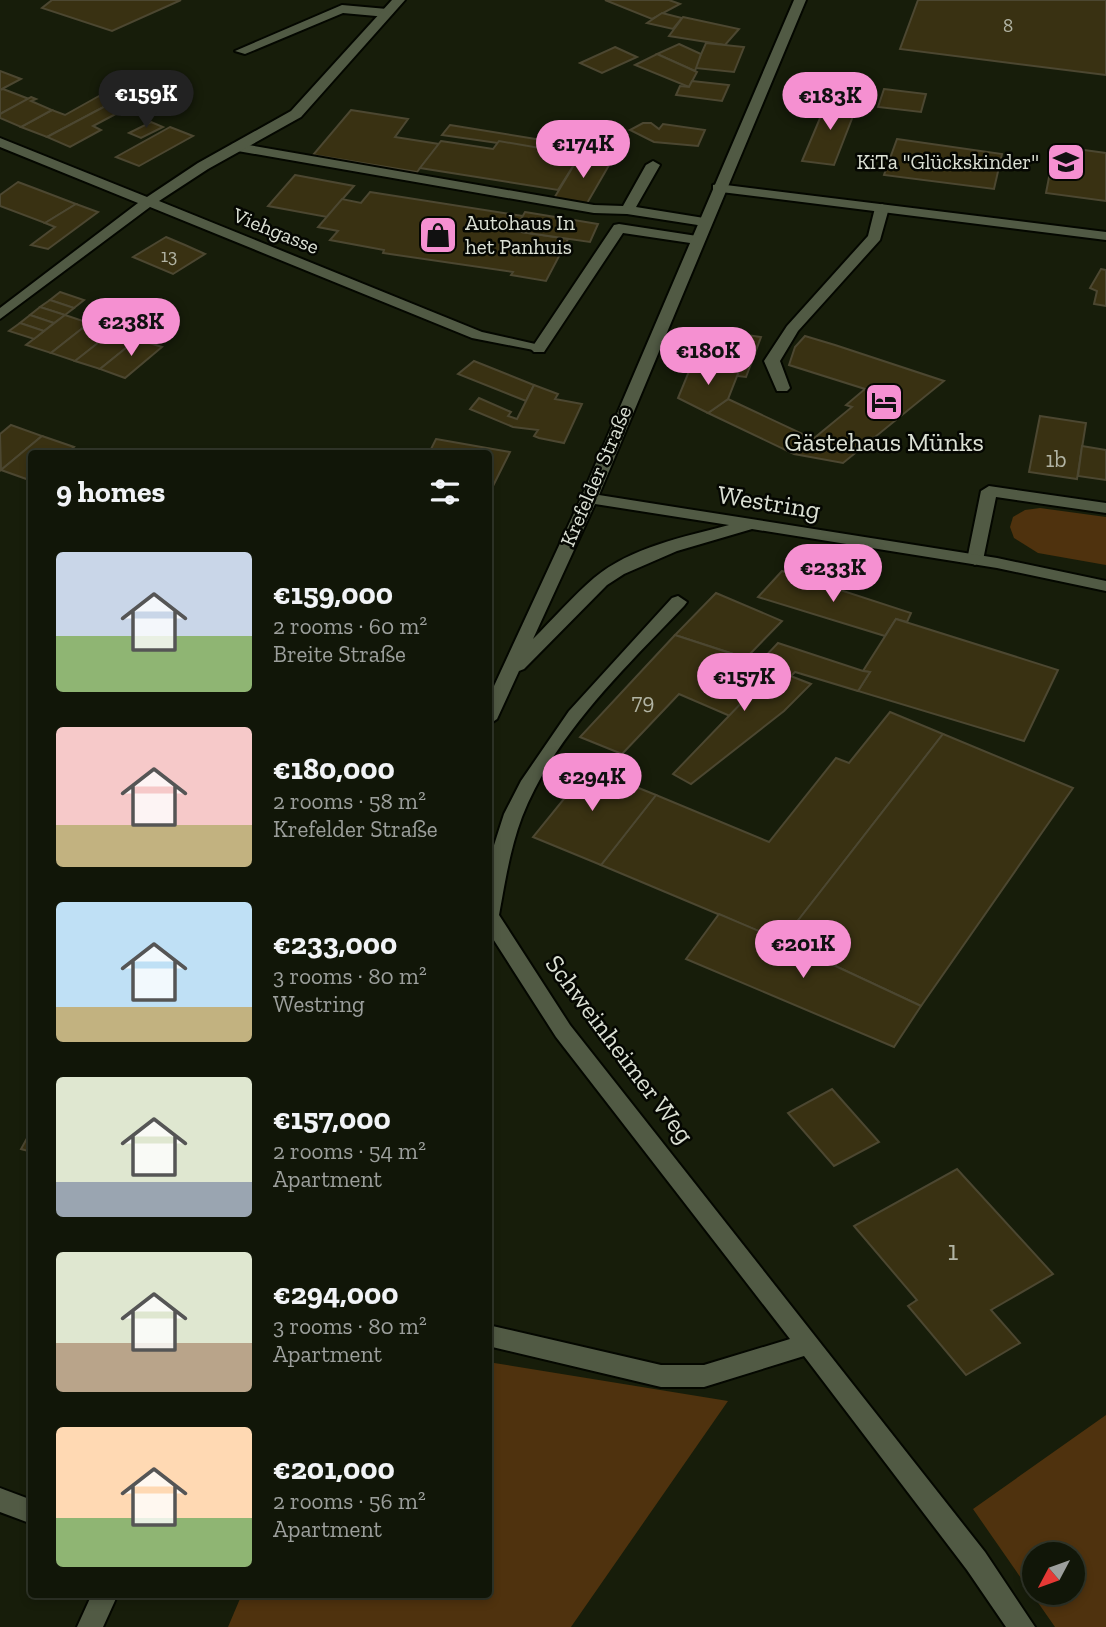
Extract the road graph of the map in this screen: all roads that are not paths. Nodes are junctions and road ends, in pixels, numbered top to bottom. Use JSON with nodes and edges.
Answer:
{"nodes":[{"id":1,"x":399,"y":0,"type":"edge"},
{"id":2,"x":800,"y":0,"type":"edge"},
{"id":3,"x":387,"y":13,"type":"junction"},
{"id":4,"x":241,"y":51,"type":"dead end"},
{"id":5,"x":0,"y":142,"type":"edge"},
{"id":6,"x":237,"y":147,"type":"junction"},
{"id":7,"x":653,"y":164,"type":"dead end"},
{"id":8,"x":718,"y":188,"type":"junction"},
{"id":9,"x":148,"y":202,"type":"junction"},
{"id":10,"x":882,"y":208,"type":"junction"},
{"id":11,"x":627,"y":210,"type":"junction"},
{"id":12,"x":704,"y":222,"type":"junction"},
{"id":13,"x":1106,"y":236,"type":"edge"},
{"id":14,"x":697,"y":240,"type":"junction"},
{"id":15,"x":0,"y":315,"type":"edge"},
{"id":16,"x":782,"y":388,"type":"dead end"},
{"id":17,"x":589,"y":498,"type":"junction"},
{"id":18,"x":1106,"y":508,"type":"edge"},
{"id":19,"x":754,"y":524,"type":"junction"},
{"id":20,"x":975,"y":560,"type":"junction"},
{"id":21,"x":1106,"y":586,"type":"edge"},
{"id":22,"x":678,"y":602,"type":"dead end"},
{"id":23,"x":510,"y":674,"type":"junction"},
{"id":24,"x":492,"y":711,"type":"edge"},
{"id":25,"x":492,"y":900,"type":"edge"},
{"id":26,"x":492,"y":921,"type":"edge"},
{"id":27,"x":492,"y":1336,"type":"edge"},
{"id":28,"x":808,"y":1344,"type":"junction"},
{"id":29,"x":0,"y":1500,"type":"edge"},
{"id":30,"x":28,"y":1510,"type":"edge"},
{"id":31,"x":103,"y":1598,"type":"edge"},
{"id":32,"x":90,"y":1627,"type":"edge"},
{"id":33,"x":1022,"y":1627,"type":"edge"}],
"edges":[{"from":1,"to":3,"type":"street"},
{"from":2,"to":8,"type":"street","name":"Krefelder Straße"},
{"from":3,"to":4,"type":"street"},
{"from":3,"to":6,"type":"street"},
{"from":5,"to":9,"type":"street","name":"Viehgasse"},
{"from":6,"to":9,"type":"street"},
{"from":6,"to":11,"type":"street"},
{"from":7,"to":11,"type":"street"},
{"from":8,"to":10,"type":"street"},
{"from":8,"to":12,"type":"street","name":"Krefelder Straße"},
{"from":9,"to":14,"type":"street","name":"Viehgasse"},
{"from":9,"to":15,"type":"street"},
{"from":10,"to":13,"type":"street"},
{"from":10,"to":16,"type":"street"},
{"from":11,"to":12,"type":"street"},
{"from":12,"to":14,"type":"street","name":"Krefelder Straße"},
{"from":14,"to":17,"type":"street","name":"Krefelder Straße"},
{"from":17,"to":19,"type":"street","name":"Westring"},
{"from":17,"to":23,"type":"street","name":"Krefelder Straße"},
{"from":18,"to":20,"type":"street"},
{"from":19,"to":20,"type":"street","name":"Westring"},
{"from":19,"to":23,"type":"street"},
{"from":20,"to":21,"type":"street","name":"Westring"},
{"from":22,"to":25,"type":"street","name":"Schweinheimer Weg"},
{"from":23,"to":24,"type":"street","name":"Krefelder Straße"},
{"from":26,"to":28,"type":"street","name":"Schweinheimer Weg"},
{"from":27,"to":28,"type":"street"},
{"from":28,"to":33,"type":"street","name":"Schweinheimer Weg"},
{"from":29,"to":30,"type":"street"},
{"from":31,"to":32,"type":"street"}]}
